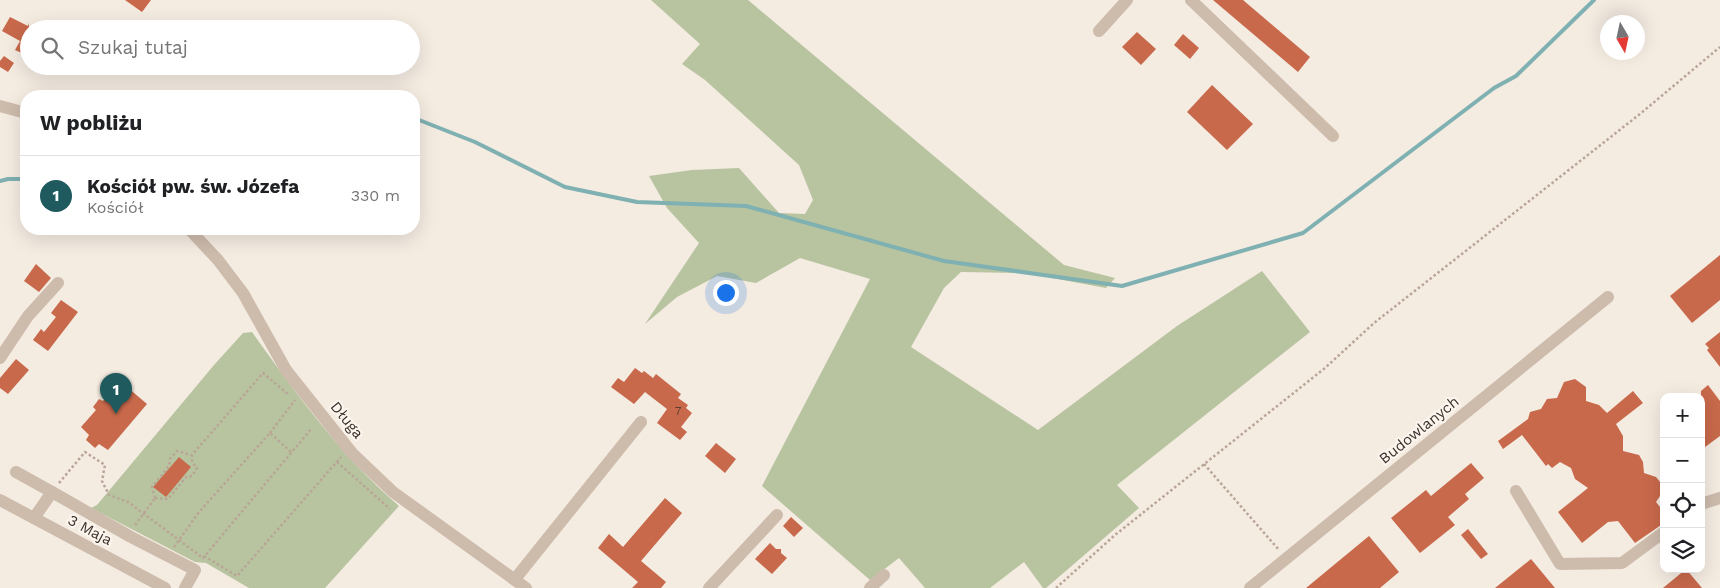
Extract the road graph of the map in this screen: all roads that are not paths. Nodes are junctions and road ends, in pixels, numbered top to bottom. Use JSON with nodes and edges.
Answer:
{"nodes":[{"id":1,"x":1127,"y":0,"type":"edge"},
{"id":2,"x":1191,"y":0,"type":"edge"},
{"id":3,"x":1099,"y":31,"type":"dead end"},
{"id":4,"x":0,"y":106,"type":"edge"},
{"id":5,"x":20,"y":111,"type":"edge"},
{"id":6,"x":1333,"y":136,"type":"dead end"},
{"id":7,"x":195,"y":235,"type":"edge"},
{"id":8,"x":58,"y":283,"type":"dead end"},
{"id":9,"x":1608,"y":297,"type":"dead end"},
{"id":10,"x":0,"y":358,"type":"edge"},
{"id":11,"x":641,"y":422,"type":"dead end"},
{"id":12,"x":16,"y":472,"type":"dead end"},
{"id":13,"x":1516,"y":491,"type":"dead end"},
{"id":14,"x":52,"y":492,"type":"junction"},
{"id":15,"x":1720,"y":498,"type":"edge"},
{"id":16,"x":0,"y":500,"type":"edge"},
{"id":17,"x":1705,"y":503,"type":"edge"},
{"id":18,"x":777,"y":515,"type":"dead end"},
{"id":19,"x":34,"y":518,"type":"junction"},
{"id":20,"x":1660,"y":535,"type":"edge"},
{"id":21,"x":884,"y":575,"type":"dead end"},
{"id":22,"x":515,"y":579,"type":"junction"},
{"id":23,"x":165,"y":588,"type":"edge"},
{"id":24,"x":185,"y":588,"type":"edge"},
{"id":25,"x":526,"y":588,"type":"edge"},
{"id":26,"x":709,"y":588,"type":"edge"},
{"id":27,"x":870,"y":588,"type":"edge"},
{"id":28,"x":1250,"y":588,"type":"edge"}],
"edges":[{"from":1,"to":3,"type":"street"},
{"from":2,"to":6,"type":"street"},
{"from":4,"to":5,"type":"street"},
{"from":7,"to":22,"type":"street","name":"Długa"},
{"from":8,"to":10,"type":"street"},
{"from":9,"to":28,"type":"street","name":"Budowlanych"},
{"from":11,"to":22,"type":"street"},
{"from":12,"to":14,"type":"street"},
{"from":13,"to":20,"type":"street"},
{"from":14,"to":19,"type":"street"},
{"from":14,"to":24,"type":"street"},
{"from":15,"to":17,"type":"street"},
{"from":16,"to":19,"type":"street","name":"3 Maja"},
{"from":18,"to":26,"type":"street"},
{"from":19,"to":23,"type":"street","name":"3 Maja"},
{"from":21,"to":27,"type":"street"},
{"from":22,"to":25,"type":"street","name":"Długa"}]}
